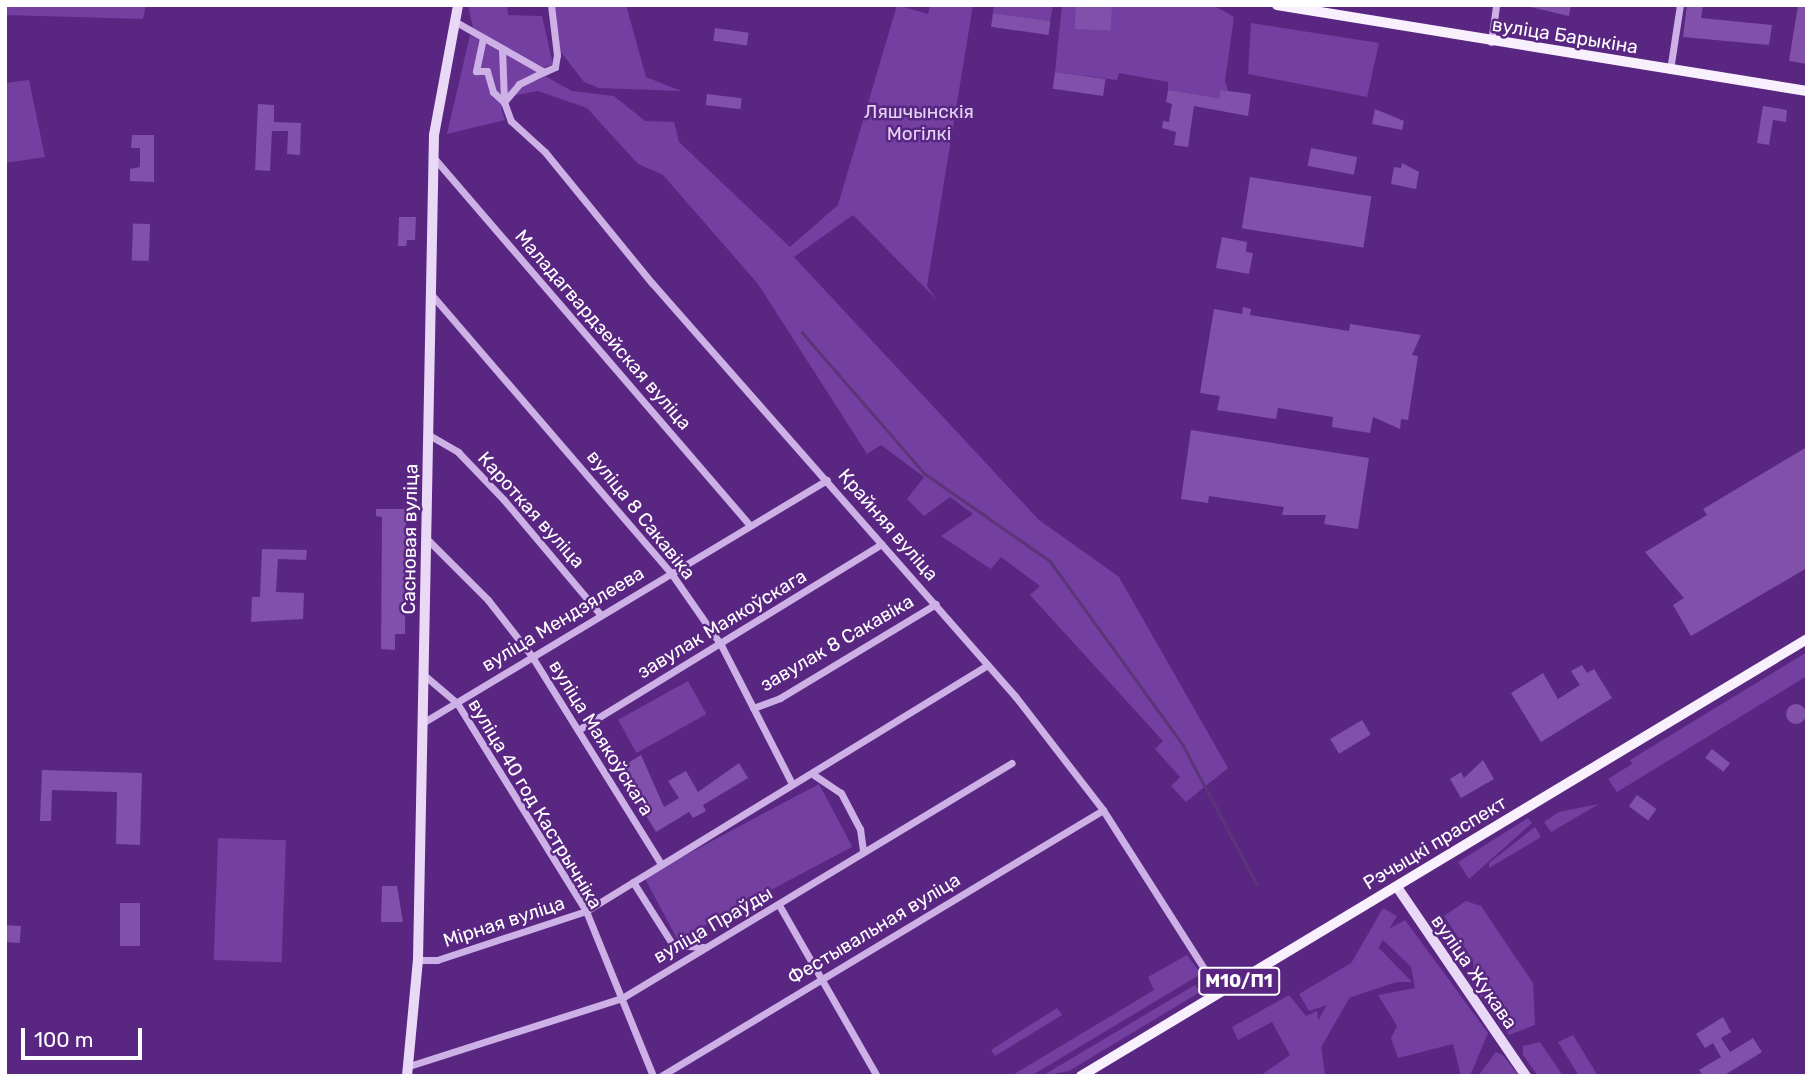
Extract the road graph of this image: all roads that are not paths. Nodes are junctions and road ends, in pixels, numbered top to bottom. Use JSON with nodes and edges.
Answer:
{"nodes":[{"id":1,"x":458,"y":5,"type":"edge"},
{"id":2,"x":551,"y":5,"type":"edge"},
{"id":3,"x":1496,"y":5,"type":"edge"},
{"id":4,"x":1680,"y":5,"type":"edge"},
{"id":5,"x":1284,"y":6,"type":"edge"},
{"id":6,"x":456,"y":22,"type":"junction"},
{"id":7,"x":483,"y":38,"type":"junction"},
{"id":8,"x":1491,"y":43,"type":"junction"},
{"id":9,"x":502,"y":49,"type":"junction"},
{"id":10,"x":1670,"y":70,"type":"junction"},
{"id":11,"x":544,"y":72,"type":"junction"},
{"id":12,"x":1807,"y":91,"type":"edge"},
{"id":13,"x":504,"y":102,"type":"junction"},
{"id":14,"x":433,"y":158,"type":"junction"},
{"id":15,"x":431,"y":293,"type":"junction"},
{"id":16,"x":429,"y":435,"type":"junction"},
{"id":17,"x":827,"y":480,"type":"junction"},
{"id":18,"x":749,"y":524,"type":"junction"},
{"id":19,"x":427,"y":539,"type":"junction"},
{"id":20,"x":882,"y":544,"type":"junction"},
{"id":21,"x":671,"y":573,"type":"junction"},
{"id":22,"x":936,"y":604,"type":"junction"},
{"id":23,"x":601,"y":615,"type":"junction"},
{"id":24,"x":1807,"y":639,"type":"edge"},
{"id":25,"x":721,"y":645,"type":"junction"},
{"id":26,"x":531,"y":655,"type":"junction"},
{"id":27,"x":988,"y":665,"type":"junction"},
{"id":28,"x":424,"y":675,"type":"junction"},
{"id":29,"x":457,"y":703,"type":"junction"},
{"id":30,"x":753,"y":708,"type":"junction"},
{"id":31,"x":424,"y":722,"type":"junction"},
{"id":32,"x":578,"y":730,"type":"junction"},
{"id":33,"x":1012,"y":763,"type":"dead end"},
{"id":34,"x":814,"y":775,"type":"junction"},
{"id":35,"x":791,"y":782,"type":"junction"},
{"id":36,"x":1103,"y":810,"type":"junction"},
{"id":37,"x":863,"y":851,"type":"junction"},
{"id":38,"x":661,"y":864,"type":"junction"},
{"id":39,"x":633,"y":882,"type":"junction"},
{"id":40,"x":1397,"y":887,"type":"junction"},
{"id":41,"x":779,"y":905,"type":"junction"},
{"id":42,"x":586,"y":911,"type":"junction"},
{"id":43,"x":704,"y":947,"type":"junction"},
{"id":44,"x":418,"y":960,"type":"junction"},
{"id":45,"x":822,"y":979,"type":"junction"},
{"id":46,"x":1219,"y":992,"type":"junction"},
{"id":47,"x":622,"y":998,"type":"junction"},
{"id":48,"x":408,"y":1071,"type":"edge"},
{"id":49,"x":653,"y":1076,"type":"edge"},
{"id":50,"x":661,"y":1076,"type":"edge"},
{"id":51,"x":877,"y":1076,"type":"edge"},
{"id":52,"x":1081,"y":1076,"type":"edge"},
{"id":53,"x":1526,"y":1076,"type":"edge"}],
"edges":[{"from":1,"to":6,"type":"main road","name":"Сасновая вуліца"},
{"from":2,"to":11,"type":"street"},
{"from":3,"to":8,"type":"street"},
{"from":4,"to":10,"type":"street"},
{"from":5,"to":8,"type":"main road","name":"вуліца Барыкіна"},
{"from":6,"to":7,"type":"street"},
{"from":6,"to":14,"type":"main road","name":"Сасновая вуліца"},
{"from":7,"to":9,"type":"street"},
{"from":7,"to":13,"type":"street","name":"Крайняя вуліца"},
{"from":8,"to":10,"type":"main road","name":"вуліца Барыкіна"},
{"from":9,"to":11,"type":"street"},
{"from":9,"to":13,"type":"street","name":"Крайняя вуліца"},
{"from":10,"to":12,"type":"main road","name":"вуліца Барыкіна"},
{"from":11,"to":13,"type":"street"},
{"from":13,"to":17,"type":"street","name":"Крайняя вуліца"},
{"from":14,"to":15,"type":"main road","name":"Сасновая вуліца"},
{"from":14,"to":18,"type":"street","name":"Маладагвардзейская вуліца"},
{"from":15,"to":16,"type":"main road","name":"Сасновая вуліца"},
{"from":15,"to":21,"type":"street","name":"вуліца 8 Сакавіка"},
{"from":16,"to":19,"type":"main road","name":"Сасновая вуліца"},
{"from":16,"to":23,"type":"street","name":"Кароткая вуліца"},
{"from":17,"to":18,"type":"street","name":"вуліца Мендзялеева"},
{"from":17,"to":20,"type":"street","name":"Крайняя вуліца"},
{"from":18,"to":21,"type":"street","name":"вуліца Мендзялеева"},
{"from":19,"to":26,"type":"street","name":"вуліца Маякоўскага"},
{"from":19,"to":28,"type":"main road","name":"Сасновая вуліца"},
{"from":20,"to":22,"type":"street","name":"Крайняя вуліца"},
{"from":20,"to":25,"type":"street","name":"завулак Маякоўскага"},
{"from":21,"to":23,"type":"street","name":"вуліца Мендзялеева"},
{"from":21,"to":25,"type":"street","name":"вуліца 8 Сакавіка"},
{"from":22,"to":27,"type":"street","name":"Крайняя вуліца"},
{"from":22,"to":30,"type":"street","name":"завулак 8 Сакавіка"},
{"from":23,"to":26,"type":"street","name":"вуліца Мендзялеева"},
{"from":24,"to":40,"type":"main road","name":"Рэчыцкі праспект","number":"М10/П1"},
{"from":25,"to":30,"type":"street","name":"вуліца 8 Сакавіка"},
{"from":25,"to":32,"type":"street","name":"завулак Маякоўскага"},
{"from":26,"to":29,"type":"street","name":"вуліца Мендзялеева"},
{"from":26,"to":32,"type":"street","name":"вуліца Маякоўскага"},
{"from":27,"to":34,"type":"street","name":"Мірная вуліца"},
{"from":27,"to":36,"type":"street","name":"Крайняя вуліца"},
{"from":28,"to":29,"type":"street","name":"вуліца 40 год Кастрычніка"},
{"from":28,"to":31,"type":"main road","name":"Сасновая вуліца"},
{"from":29,"to":31,"type":"street","name":"вуліца Мендзялеева"},
{"from":29,"to":42,"type":"street","name":"вуліца 40 год Кастрычніка"},
{"from":30,"to":35,"type":"street","name":"вуліца 8 Сакавіка"},
{"from":31,"to":44,"type":"main road","name":"Сасновая вуліца"},
{"from":32,"to":38,"type":"street","name":"вуліца Маякоўскага"},
{"from":33,"to":37,"type":"street","name":"вуліца Праўды"},
{"from":34,"to":35,"type":"street","name":"Мірная вуліца"},
{"from":34,"to":37,"type":"street"},
{"from":35,"to":38,"type":"street","name":"Мірная вуліца"},
{"from":36,"to":45,"type":"street","name":"Фестывальная вуліца"},
{"from":36,"to":46,"type":"street","name":"Крайняя вуліца"},
{"from":37,"to":41,"type":"street","name":"вуліца Праўды"},
{"from":38,"to":39,"type":"street","name":"Мірная вуліца"},
{"from":39,"to":42,"type":"street","name":"Мірная вуліца"},
{"from":39,"to":43,"type":"street"},
{"from":40,"to":46,"type":"main road","name":"Рэчыцкі праспект","number":"М10/П1"},
{"from":40,"to":53,"type":"main road","name":"вуліца Жукава"},
{"from":41,"to":43,"type":"street","name":"вуліца Праўды"},
{"from":41,"to":45,"type":"street"},
{"from":42,"to":44,"type":"street","name":"Мірная вуліца"},
{"from":42,"to":47,"type":"street","name":"вуліца 40 год Кастрычніка"},
{"from":43,"to":47,"type":"street","name":"вуліца Праўды"},
{"from":44,"to":48,"type":"main road","name":"Сасновая вуліца"},
{"from":45,"to":50,"type":"street","name":"Фестывальная вуліца"},
{"from":45,"to":51,"type":"street"},
{"from":46,"to":52,"type":"main road","name":"Рэчыцкі праспект","number":"М10/П1"},
{"from":47,"to":48,"type":"street","name":"вуліца Праўды"},
{"from":47,"to":49,"type":"street","name":"вуліца 40 год Кастрычніка"}]}
